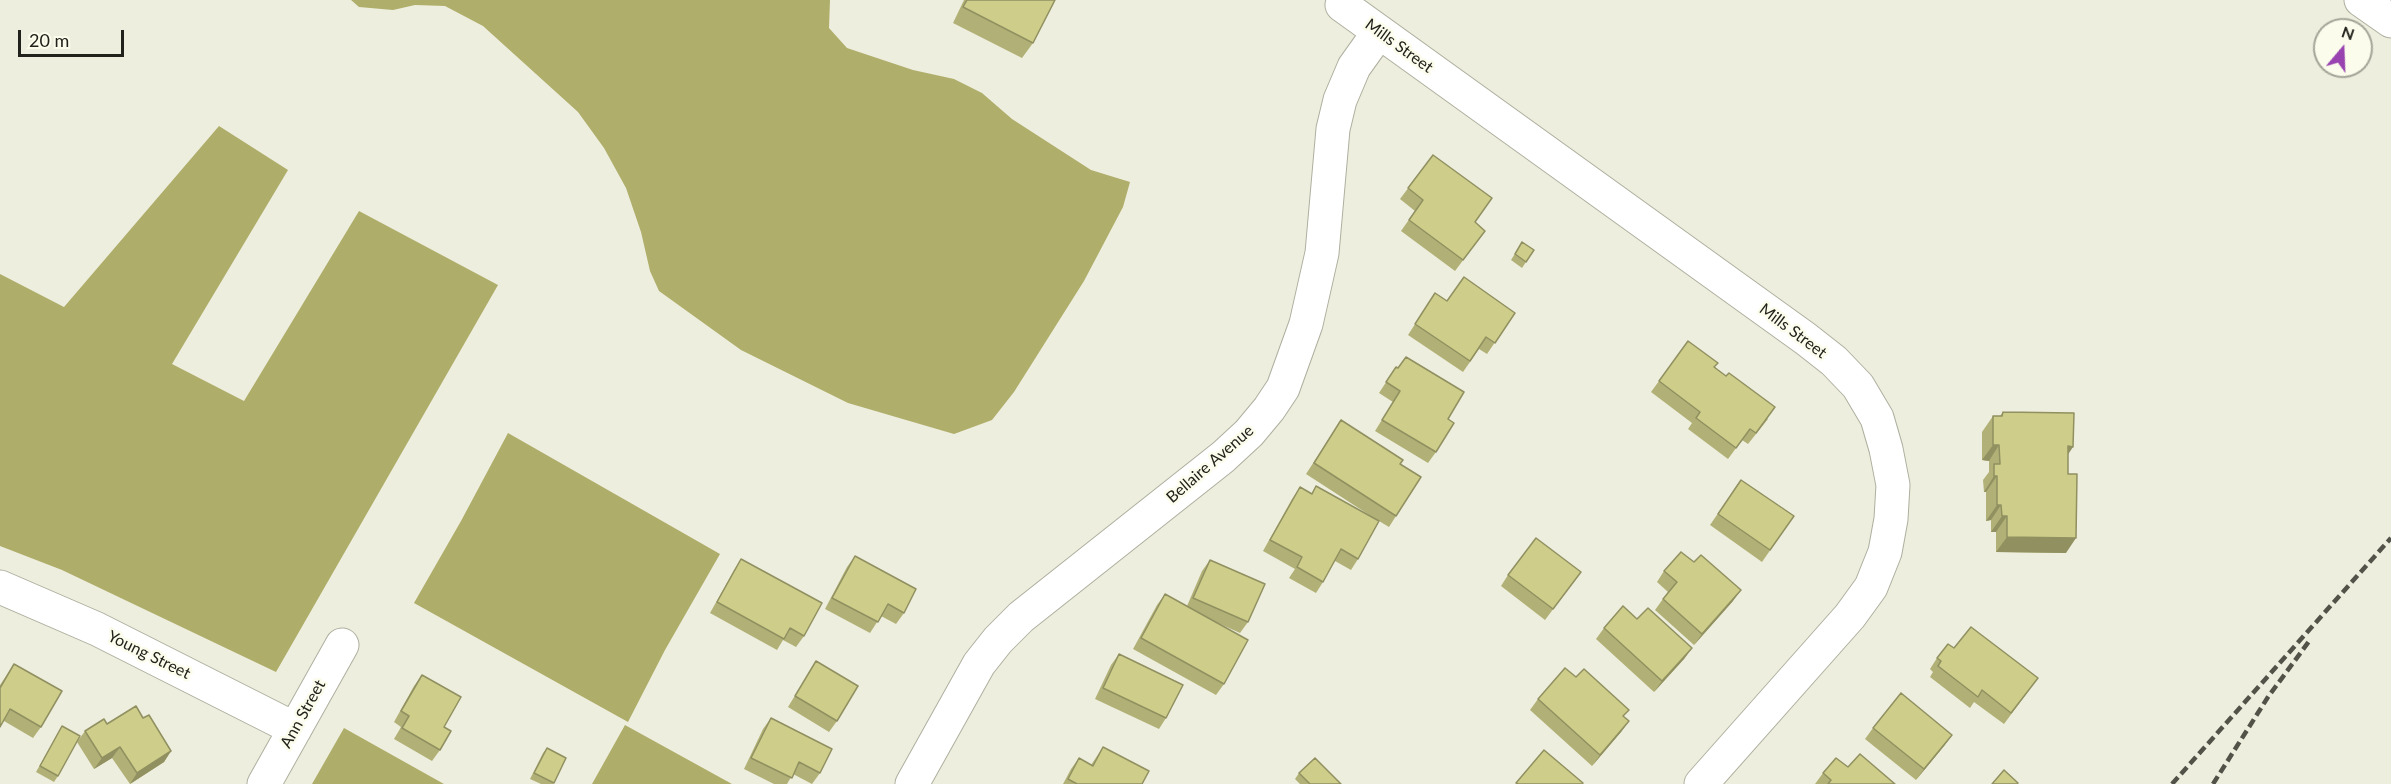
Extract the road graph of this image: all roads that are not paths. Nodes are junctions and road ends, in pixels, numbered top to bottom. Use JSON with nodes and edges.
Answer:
{"nodes":[{"id":1,"x":2361,"y":0,"type":"edge"},
{"id":2,"x":1342,"y":5,"type":"dead end"},
{"id":3,"x":2391,"y":21,"type":"edge"},
{"id":4,"x":1379,"y":32,"type":"junction"},
{"id":5,"x":0,"y":587,"type":"edge"},
{"id":6,"x":342,"y":645,"type":"dead end"},
{"id":7,"x":295,"y":729,"type":"junction"},
{"id":8,"x":264,"y":784,"type":"edge"},
{"id":9,"x":912,"y":784,"type":"edge"},
{"id":10,"x":1701,"y":784,"type":"edge"}],
"edges":[{"from":1,"to":3,"type":"street"},
{"from":2,"to":4,"type":"street","name":"Mills Street"},
{"from":4,"to":9,"type":"street","name":"Bellaire Avenue"},
{"from":4,"to":10,"type":"street","name":"Mills Street"},
{"from":5,"to":7,"type":"street","name":"Young Street"},
{"from":6,"to":7,"type":"street","name":"Ann Street"},
{"from":7,"to":8,"type":"street","name":"Ann Street"}]}
